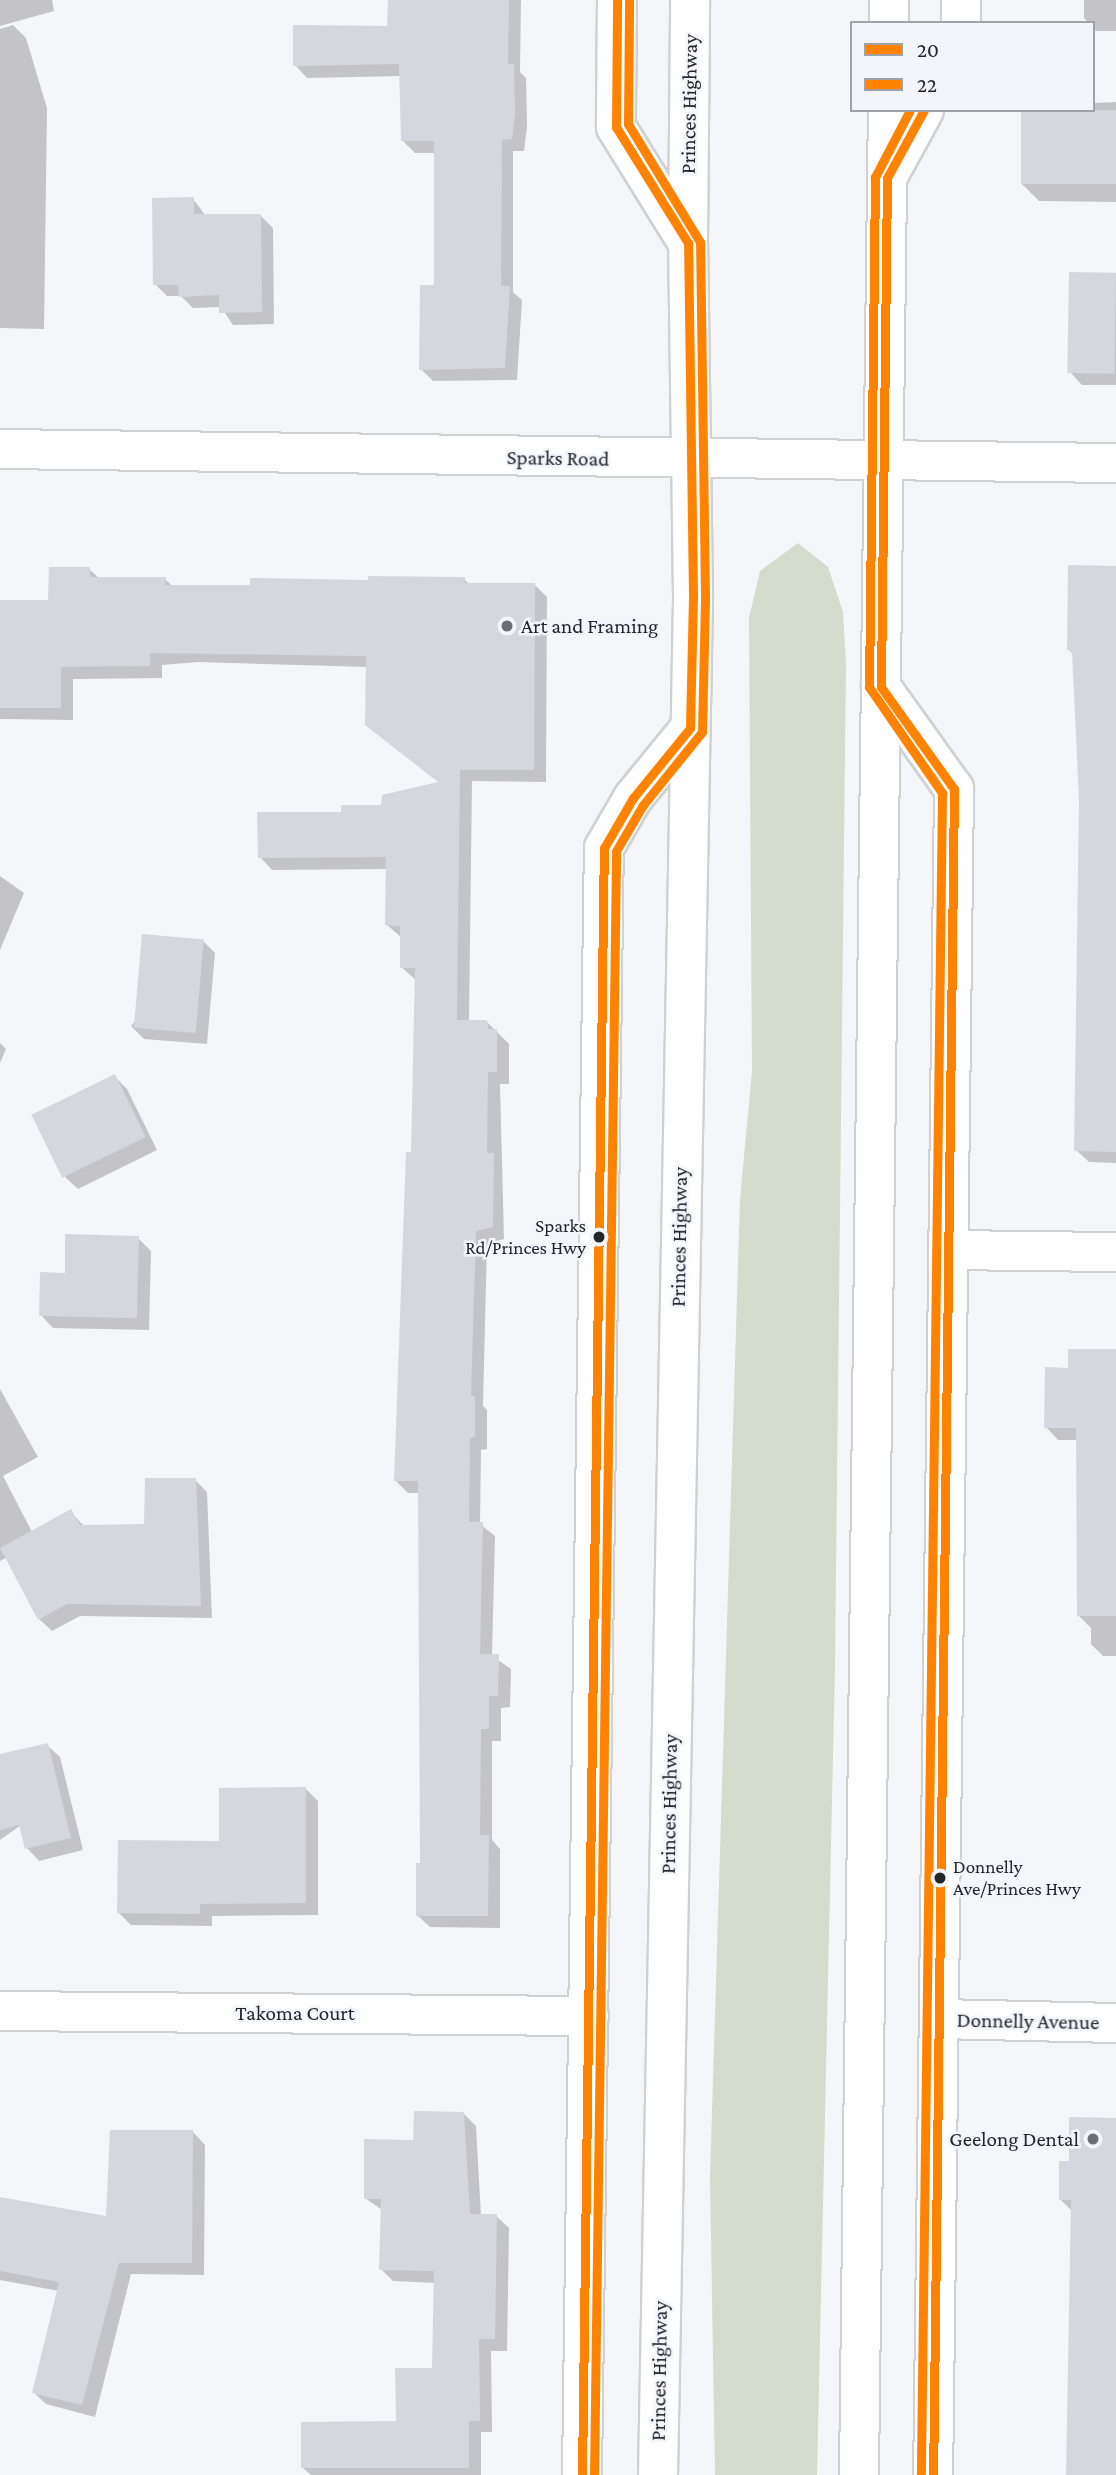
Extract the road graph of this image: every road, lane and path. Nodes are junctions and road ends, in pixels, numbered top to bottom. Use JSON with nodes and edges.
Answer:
{"nodes":[{"id":1,"x":617,"y":0,"type":"edge"},
{"id":2,"x":690,"y":0,"type":"edge"},
{"id":3,"x":889,"y":0,"type":"edge"},
{"id":4,"x":961,"y":0,"type":"edge"},
{"id":5,"x":889,"y":21,"type":"edge"},
{"id":6,"x":961,"y":21,"type":"edge"},
{"id":7,"x":888,"y":112,"type":"edge"},
{"id":8,"x":923,"y":112,"type":"edge"},
{"id":9,"x":887,"y":178,"type":"junction"},
{"id":10,"x":688,"y":243,"type":"junction"},
{"id":11,"x":0,"y":449,"type":"edge"},
{"id":12,"x":691,"y":460,"type":"junction"},
{"id":13,"x":882,"y":462,"type":"junction"},
{"id":14,"x":1116,"y":463,"type":"edge"},
{"id":15,"x":881,"y":687,"type":"junction"},
{"id":16,"x":690,"y":728,"type":"junction"},
{"id":17,"x":948,"y":1250,"type":"junction"},
{"id":18,"x":1116,"y":1252,"type":"edge"},
{"id":19,"x":0,"y":2011,"type":"edge"},
{"id":20,"x":589,"y":2016,"type":"junction"},
{"id":21,"x":939,"y":2020,"type":"junction"},
{"id":22,"x":1116,"y":2023,"type":"edge"},
{"id":23,"x":582,"y":2475,"type":"edge"},
{"id":24,"x":658,"y":2475,"type":"edge"},
{"id":25,"x":859,"y":2475,"type":"edge"},
{"id":26,"x":933,"y":2475,"type":"edge"}],
"edges":[{"from":1,"to":10,"type":"main road"},
{"from":2,"to":10,"type":"main road","name":"Princes Highway"},
{"from":3,"to":5,"type":"main road"},
{"from":4,"to":6,"type":"main road"},
{"from":7,"to":9,"type":"main road"},
{"from":8,"to":9,"type":"main road"},
{"from":9,"to":13,"type":"main road"},
{"from":10,"to":12,"type":"main road","name":"Princes Highway"},
{"from":11,"to":12,"type":"main road","name":"Sparks Road"},
{"from":12,"to":13,"type":"main road","name":"Sparks Road"},
{"from":12,"to":16,"type":"main road","name":"Princes Highway"},
{"from":13,"to":14,"type":"main road","name":"Sparks Road"},
{"from":13,"to":15,"type":"main road"},
{"from":15,"to":17,"type":"main road"},
{"from":15,"to":25,"type":"main road"},
{"from":16,"to":20,"type":"main road"},
{"from":16,"to":24,"type":"main road","name":"Princes Highway"},
{"from":17,"to":18,"type":"main road"},
{"from":17,"to":21,"type":"main road"},
{"from":19,"to":20,"type":"main road","name":"Takoma Court"},
{"from":20,"to":23,"type":"main road"},
{"from":21,"to":22,"type":"main road","name":"Donnelly Avenue"},
{"from":21,"to":26,"type":"main road"}]}
